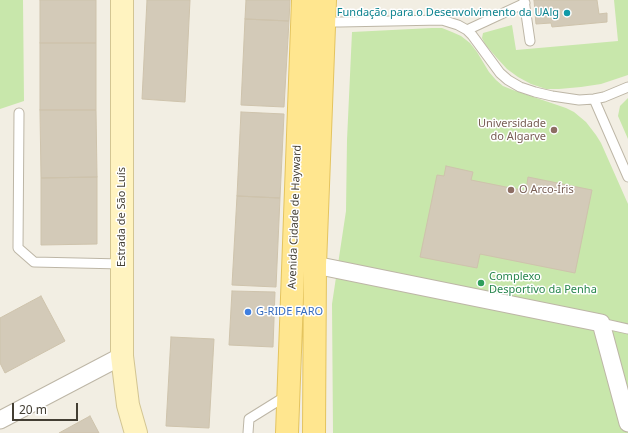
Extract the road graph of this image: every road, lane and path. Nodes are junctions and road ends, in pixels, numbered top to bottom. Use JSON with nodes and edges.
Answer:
{"nodes":[{"id":1,"x":122,"y":0,"type":"edge"},
{"id":2,"x":303,"y":0,"type":"edge"},
{"id":3,"x":325,"y":0,"type":"edge"},
{"id":4,"x":525,"y":1,"type":"edge"},
{"id":5,"x":325,"y":22,"type":"junction"},
{"id":6,"x":467,"y":30,"type":"junction"},
{"id":7,"x":530,"y":41,"type":"dead end"},
{"id":8,"x":628,"y":87,"type":"edge"},
{"id":9,"x":594,"y":99,"type":"junction"},
{"id":10,"x":18,"y":113,"type":"dead end"},
{"id":11,"x":628,"y":177,"type":"edge"},
{"id":12,"x":122,"y":264,"type":"junction"},
{"id":13,"x":315,"y":265,"type":"junction"},
{"id":14,"x":601,"y":323,"type":"junction"},
{"id":15,"x":628,"y":329,"type":"edge"},
{"id":16,"x":122,"y":356,"type":"junction"},
{"id":17,"x":288,"y":395,"type":"junction"},
{"id":18,"x":0,"y":420,"type":"edge"},
{"id":19,"x":628,"y":423,"type":"edge"},
{"id":20,"x":136,"y":433,"type":"edge"},
{"id":21,"x":248,"y":433,"type":"edge"},
{"id":22,"x":286,"y":433,"type":"edge"},
{"id":23,"x":314,"y":433,"type":"edge"}],
"edges":[{"from":1,"to":12,"type":"street","name":"Estrada de São Luís"},
{"from":2,"to":17,"type":"main road","name":"Avenida Cidade de Hayward"},
{"from":3,"to":5,"type":"main road","name":"Avenida Cidade de Hayward"},
{"from":4,"to":6,"type":"lane"},
{"from":4,"to":7,"type":"lane"},
{"from":5,"to":6,"type":"lane"},
{"from":5,"to":13,"type":"main road","name":"Avenida Cidade de Hayward"},
{"from":6,"to":9,"type":"lane"},
{"from":8,"to":9,"type":"lane"},
{"from":9,"to":11,"type":"lane"},
{"from":10,"to":12,"type":"lane"},
{"from":12,"to":16,"type":"street","name":"Estrada de São Luís"},
{"from":13,"to":14,"type":"street"},
{"from":13,"to":23,"type":"main road","name":"Avenida Cidade de Hayward"},
{"from":14,"to":15,"type":"lane"},
{"from":14,"to":19,"type":"street"},
{"from":16,"to":18,"type":"street"},
{"from":16,"to":20,"type":"street","name":"Estrada de São Luís"},
{"from":17,"to":21,"type":"lane"},
{"from":17,"to":22,"type":"main road","name":"Avenida Cidade de Hayward"}]}
